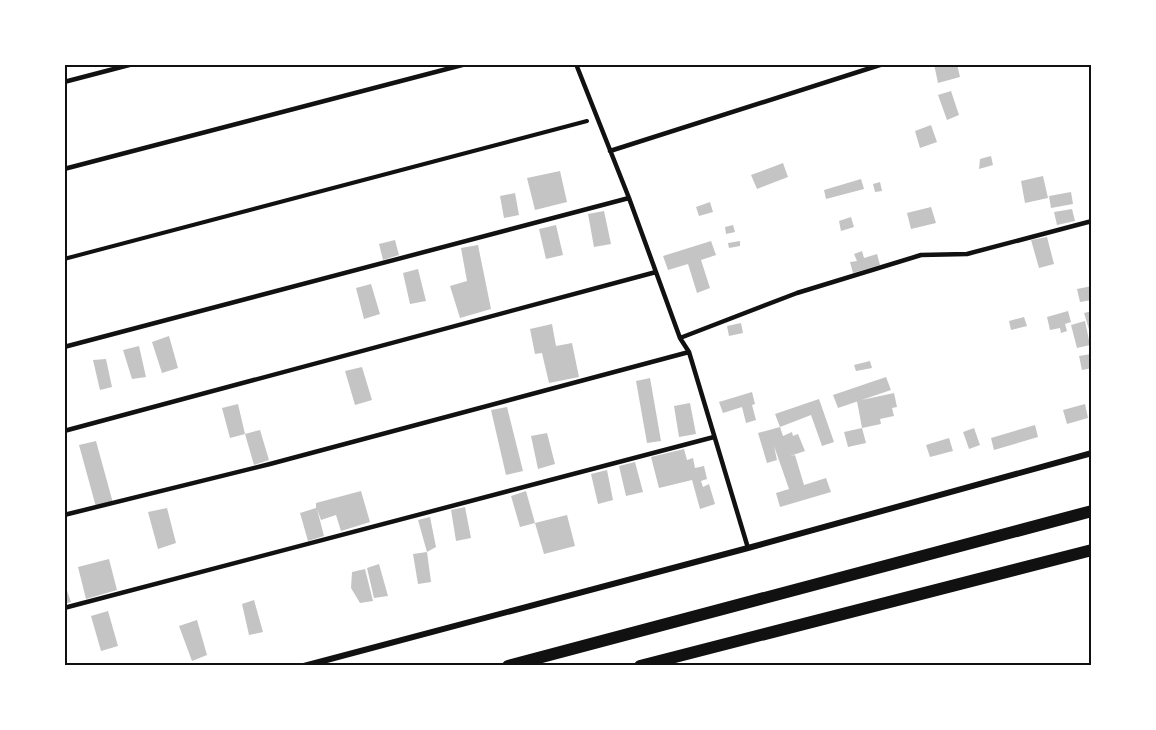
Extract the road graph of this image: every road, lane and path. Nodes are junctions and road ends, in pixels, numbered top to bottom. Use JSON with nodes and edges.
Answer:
{"nodes":[{"id":1,"x":134,"y":64,"type":"edge"},
{"id":2,"x":466,"y":64,"type":"edge"},
{"id":3,"x":576,"y":64,"type":"edge"},
{"id":4,"x":882,"y":64,"type":"edge"},
{"id":5,"x":64,"y":82,"type":"edge"},
{"id":6,"x":596,"y":118,"type":"junction"},
{"id":7,"x":610,"y":151,"type":"junction"},
{"id":8,"x":64,"y":170,"type":"edge"},
{"id":9,"x":629,"y":198,"type":"junction"},
{"id":10,"x":1092,"y":221,"type":"edge"},
{"id":11,"x":64,"y":259,"type":"edge"},
{"id":12,"x":656,"y":272,"type":"junction"},
{"id":13,"x":680,"y":338,"type":"junction"},
{"id":14,"x":64,"y":347,"type":"edge"},
{"id":15,"x":689,"y":352,"type":"junction"},
{"id":16,"x":64,"y":431,"type":"edge"},
{"id":17,"x":714,"y":437,"type":"junction"},
{"id":18,"x":1092,"y":453,"type":"edge"},
{"id":19,"x":1092,"y":511,"type":"edge"},
{"id":20,"x":64,"y":515,"type":"edge"},
{"id":21,"x":748,"y":548,"type":"junction"},
{"id":22,"x":1092,"y":549,"type":"edge"},
{"id":23,"x":64,"y":608,"type":"edge"},
{"id":24,"x":304,"y":666,"type":"edge"},
{"id":25,"x":508,"y":666,"type":"edge"},
{"id":26,"x":640,"y":666,"type":"edge"}],
"edges":[{"from":1,"to":5,"type":"lane"},
{"from":2,"to":8,"type":"lane"},
{"from":3,"to":6,"type":"lane"},
{"from":4,"to":7,"type":"lane"},
{"from":6,"to":7,"type":"lane"},
{"from":6,"to":11,"type":"path"},
{"from":7,"to":9,"type":"lane"},
{"from":9,"to":12,"type":"lane"},
{"from":9,"to":14,"type":"lane"},
{"from":10,"to":13,"type":"lane"},
{"from":12,"to":13,"type":"lane"},
{"from":12,"to":16,"type":"lane"},
{"from":13,"to":15,"type":"lane"},
{"from":15,"to":17,"type":"lane"},
{"from":15,"to":20,"type":"lane"},
{"from":17,"to":21,"type":"lane"},
{"from":17,"to":23,"type":"lane"},
{"from":18,"to":21,"type":"street"},
{"from":19,"to":25,"type":"main road"},
{"from":21,"to":24,"type":"street"},
{"from":22,"to":26,"type":"main road"}]}
